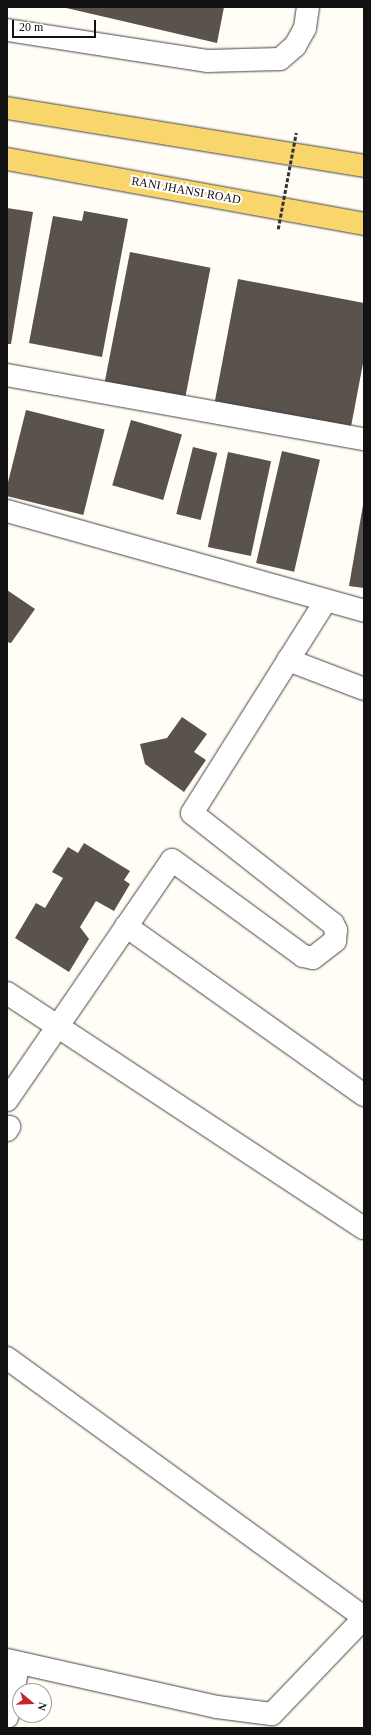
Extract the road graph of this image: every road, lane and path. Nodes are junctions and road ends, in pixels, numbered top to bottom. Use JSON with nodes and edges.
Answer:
{"nodes":[{"id":1,"x":308,"y":7,"type":"edge"},
{"id":2,"x":7,"y":30,"type":"edge"},
{"id":3,"x":7,"y":108,"type":"edge"},
{"id":4,"x":296,"y":133,"type":"dead end"},
{"id":5,"x":7,"y":159,"type":"edge"},
{"id":6,"x":364,"y":166,"type":"edge"},
{"id":7,"x":364,"y":224,"type":"edge"},
{"id":8,"x":278,"y":229,"type":"dead end"},
{"id":9,"x":7,"y":375,"type":"edge"},
{"id":10,"x":364,"y":439,"type":"edge"},
{"id":11,"x":7,"y":511,"type":"edge"},
{"id":12,"x":325,"y":602,"type":"junction"},
{"id":13,"x":364,"y":611,"type":"edge"},
{"id":14,"x":288,"y":660,"type":"junction"},
{"id":15,"x":364,"y":689,"type":"edge"},
{"id":16,"x":126,"y":926,"type":"junction"},
{"id":17,"x":7,"y":994,"type":"edge"},
{"id":18,"x":57,"y":1026,"type":"junction"},
{"id":19,"x":364,"y":1095,"type":"edge"},
{"id":20,"x":7,"y":1100,"type":"edge"},
{"id":21,"x":364,"y":1228,"type":"edge"},
{"id":22,"x":7,"y":1358,"type":"edge"},
{"id":23,"x":364,"y":1618,"type":"edge"},
{"id":24,"x":13,"y":1662,"type":"edge"},
{"id":25,"x":7,"y":1717,"type":"edge"}],
"edges":[{"from":1,"to":2,"type":"street"},
{"from":3,"to":6,"type":"main road"},
{"from":4,"to":8,"type":"path","bridge":true},
{"from":5,"to":7,"type":"main road","name":"RANI JHANSI ROAD"},
{"from":9,"to":10,"type":"street"},
{"from":11,"to":12,"type":"street"},
{"from":12,"to":13,"type":"street"},
{"from":12,"to":14,"type":"street"},
{"from":14,"to":15,"type":"street"},
{"from":14,"to":16,"type":"street"},
{"from":16,"to":18,"type":"street"},
{"from":16,"to":19,"type":"street"},
{"from":17,"to":18,"type":"street"},
{"from":18,"to":20,"type":"street"},
{"from":18,"to":21,"type":"street"},
{"from":22,"to":23,"type":"street"},
{"from":23,"to":24,"type":"street"},
{"from":24,"to":25,"type":"street"}]}
